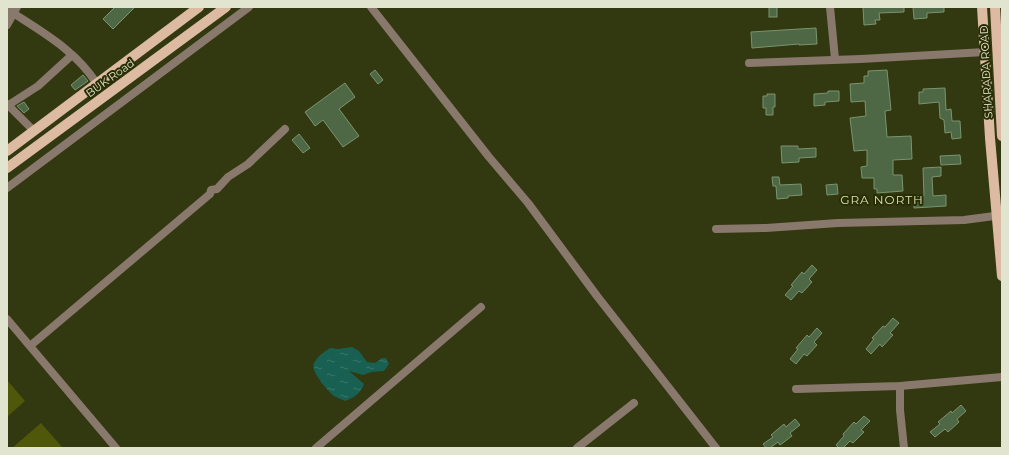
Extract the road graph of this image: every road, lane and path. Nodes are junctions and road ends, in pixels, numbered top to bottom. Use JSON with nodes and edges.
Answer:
{"nodes":[{"id":1,"x":199,"y":7,"type":"edge"},
{"id":2,"x":226,"y":7,"type":"edge"},
{"id":3,"x":249,"y":7,"type":"edge"},
{"id":4,"x":371,"y":7,"type":"edge"},
{"id":5,"x":830,"y":7,"type":"edge"},
{"id":6,"x":982,"y":7,"type":"edge"},
{"id":7,"x":995,"y":7,"type":"edge"},
{"id":8,"x":12,"y":10,"type":"edge"},
{"id":9,"x":7,"y":25,"type":"edge"},
{"id":10,"x":985,"y":52,"type":"junction"},
{"id":11,"x":999,"y":53,"type":"edge"},
{"id":12,"x":72,"y":55,"type":"junction"},
{"id":13,"x":835,"y":59,"type":"junction"},
{"id":14,"x":749,"y":63,"type":"dead end"},
{"id":15,"x":96,"y":84,"type":"junction"},
{"id":16,"x":7,"y":105,"type":"edge"},
{"id":17,"x":285,"y":130,"type":"dead end"},
{"id":18,"x":34,"y":131,"type":"junction"},
{"id":19,"x":1002,"y":136,"type":"edge"},
{"id":20,"x":7,"y":151,"type":"edge"},
{"id":21,"x":7,"y":168,"type":"edge"},
{"id":22,"x":7,"y":188,"type":"edge"},
{"id":23,"x":999,"y":216,"type":"edge"},
{"id":24,"x":716,"y":229,"type":"dead end"},
{"id":25,"x":1002,"y":276,"type":"edge"},
{"id":26,"x":481,"y":307,"type":"dead end"},
{"id":27,"x":7,"y":319,"type":"edge"},
{"id":28,"x":30,"y":346,"type":"junction"},
{"id":29,"x":1002,"y":377,"type":"edge"},
{"id":30,"x":900,"y":386,"type":"junction"},
{"id":31,"x":796,"y":389,"type":"dead end"},
{"id":32,"x":634,"y":403,"type":"dead end"},
{"id":33,"x":116,"y":448,"type":"edge"},
{"id":34,"x":316,"y":448,"type":"edge"},
{"id":35,"x":577,"y":448,"type":"edge"},
{"id":36,"x":716,"y":448,"type":"edge"},
{"id":37,"x":904,"y":448,"type":"edge"}],
"edges":[{"from":1,"to":15,"type":"main road","name":"BUK Road"},
{"from":2,"to":21,"type":"main road","name":"BUK Road"},
{"from":3,"to":22,"type":"street"},
{"from":4,"to":36,"type":"street"},
{"from":5,"to":13,"type":"street"},
{"from":6,"to":10,"type":"main road"},
{"from":7,"to":11,"type":"main road","name":"SHARADA ROAD"},
{"from":8,"to":9,"type":"street"},
{"from":8,"to":12,"type":"street"},
{"from":10,"to":13,"type":"street"},
{"from":10,"to":23,"type":"main road"},
{"from":11,"to":19,"type":"main road","name":"SHARADA ROAD"},
{"from":12,"to":15,"type":"street"},
{"from":12,"to":16,"type":"street"},
{"from":13,"to":14,"type":"street"},
{"from":15,"to":18,"type":"main road","name":"BUK Road"},
{"from":16,"to":18,"type":"street"},
{"from":17,"to":28,"type":"street"},
{"from":18,"to":20,"type":"main road","name":"BUK Road"},
{"from":23,"to":24,"type":"street"},
{"from":23,"to":25,"type":"main road"},
{"from":26,"to":34,"type":"street"},
{"from":27,"to":28,"type":"street"},
{"from":28,"to":33,"type":"street"},
{"from":29,"to":30,"type":"street"},
{"from":30,"to":31,"type":"street"},
{"from":30,"to":37,"type":"street"},
{"from":32,"to":35,"type":"street"}]}
